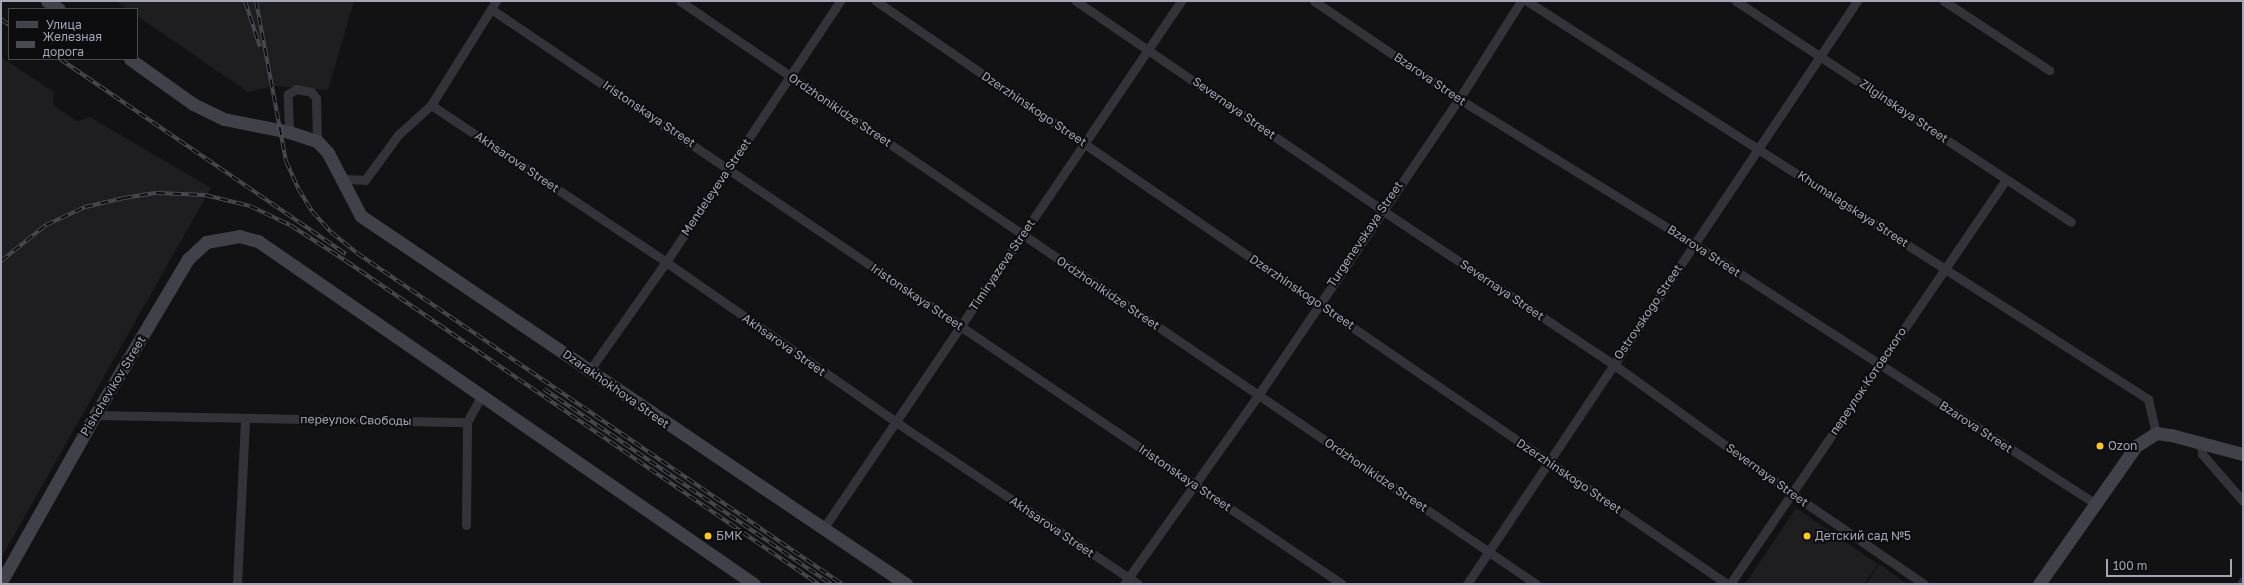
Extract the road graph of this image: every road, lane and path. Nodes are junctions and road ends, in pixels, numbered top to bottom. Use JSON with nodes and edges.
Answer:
{"nodes":[{"id":1,"x":47,"y":1,"type":"edge"},
{"id":2,"x":680,"y":1,"type":"edge"},
{"id":3,"x":840,"y":1,"type":"edge"},
{"id":4,"x":876,"y":1,"type":"edge"},
{"id":5,"x":1076,"y":1,"type":"edge"},
{"id":6,"x":1180,"y":1,"type":"edge"},
{"id":7,"x":1314,"y":1,"type":"edge"},
{"id":8,"x":1521,"y":1,"type":"edge"},
{"id":9,"x":1527,"y":1,"type":"edge"},
{"id":10,"x":1736,"y":1,"type":"edge"},
{"id":11,"x":1858,"y":1,"type":"edge"},
{"id":12,"x":1944,"y":1,"type":"edge"},
{"id":13,"x":493,"y":5,"type":"edge"},
{"id":14,"x":57,"y":8,"type":"edge"},
{"id":15,"x":1148,"y":49,"type":"junction"},
{"id":16,"x":1821,"y":56,"type":"junction"},
{"id":17,"x":131,"y":60,"type":"edge"},
{"id":18,"x":2049,"y":70,"type":"dead end"},
{"id":19,"x":790,"y":76,"type":"junction"},
{"id":20,"x":1458,"y":99,"type":"junction"},
{"id":21,"x":431,"y":105,"type":"junction"},
{"id":22,"x":289,"y":132,"type":"junction"},
{"id":23,"x":317,"y":140,"type":"junction"},
{"id":24,"x":1084,"y":144,"type":"junction"},
{"id":25,"x":1758,"y":148,"type":"junction"},
{"id":26,"x":729,"y":168,"type":"junction"},
{"id":27,"x":342,"y":179,"type":"junction"},
{"id":28,"x":2006,"y":179,"type":"junction"},
{"id":29,"x":1382,"y":210,"type":"junction"},
{"id":30,"x":2072,"y":222,"type":"dead end"},
{"id":31,"x":1022,"y":235,"type":"junction"},
{"id":32,"x":1694,"y":244,"type":"junction"},
{"id":33,"x":666,"y":262,"type":"junction"},
{"id":34,"x":1945,"y":268,"type":"junction"},
{"id":35,"x":1318,"y":303,"type":"junction"},
{"id":36,"x":960,"y":326,"type":"junction"},
{"id":37,"x":1614,"y":364,"type":"junction"},
{"id":38,"x":1879,"y":364,"type":"junction"},
{"id":39,"x":589,"y":371,"type":"junction"},
{"id":40,"x":1259,"y":394,"type":"junction"},
{"id":41,"x":481,"y":397,"type":"junction"},
{"id":42,"x":95,"y":415,"type":"junction"},
{"id":43,"x":245,"y":418,"type":"junction"},
{"id":44,"x":467,"y":422,"type":"junction"},
{"id":45,"x":896,"y":422,"type":"junction"},
{"id":46,"x":2156,"y":433,"type":"junction"},
{"id":47,"x":2201,"y":443,"type":"junction"},
{"id":48,"x":2243,"y":454,"type":"edge"},
{"id":49,"x":1548,"y":461,"type":"junction"},
{"id":50,"x":1196,"y":484,"type":"junction"},
{"id":51,"x":1791,"y":493,"type":"junction"},
{"id":52,"x":2243,"y":501,"type":"edge"},
{"id":53,"x":2094,"y":503,"type":"junction"},
{"id":54,"x":466,"y":525,"type":"dead end"},
{"id":55,"x":823,"y":529,"type":"junction"},
{"id":56,"x":1489,"y":552,"type":"junction"},
{"id":57,"x":1126,"y":581,"type":"edge"},
{"id":58,"x":2243,"y":581,"type":"edge"},
{"id":59,"x":1,"y":582,"type":"edge"},
{"id":60,"x":237,"y":584,"type":"edge"},
{"id":61,"x":754,"y":584,"type":"edge"},
{"id":62,"x":906,"y":584,"type":"edge"},
{"id":63,"x":1138,"y":584,"type":"edge"},
{"id":64,"x":1342,"y":584,"type":"edge"},
{"id":65,"x":1467,"y":584,"type":"edge"},
{"id":66,"x":1536,"y":584,"type":"edge"},
{"id":67,"x":1728,"y":584,"type":"edge"},
{"id":68,"x":1924,"y":584,"type":"edge"},
{"id":69,"x":2039,"y":584,"type":"edge"},
{"id":70,"x":2241,"y":584,"type":"edge"}],
"edges":[{"from":1,"to":14,"type":"street"},
{"from":2,"to":19,"type":"street","name":"Ordzhonikidze Street"},
{"from":3,"to":19,"type":"street","name":"Mendeleyeva Street"},
{"from":4,"to":24,"type":"street","name":"Dzerzhinskogo Street"},
{"from":5,"to":15,"type":"street","name":"Severnaya Street"},
{"from":6,"to":15,"type":"street","name":"Timiryazeva Street"},
{"from":7,"to":20,"type":"street","name":"Bzarova Street"},
{"from":8,"to":20,"type":"street","name":"Turgenevskaya Street"},
{"from":9,"to":25,"type":"street","name":"Khumalagskaya Street"},
{"from":10,"to":16,"type":"street","name":"Zilginskaya Street"},
{"from":11,"to":16,"type":"street","name":"Ostrovskogo Street"},
{"from":12,"to":18,"type":"street"},
{"from":13,"to":21,"type":"street"},
{"from":13,"to":26,"type":"street","name":"Iristonskaya Street"},
{"from":15,"to":24,"type":"street","name":"Timiryazeva Street"},
{"from":15,"to":29,"type":"street","name":"Severnaya Street"},
{"from":16,"to":25,"type":"street","name":"Ostrovskogo Street"},
{"from":16,"to":28,"type":"street","name":"Zilginskaya Street"},
{"from":17,"to":22,"type":"street"},
{"from":19,"to":26,"type":"street","name":"Mendeleyeva Street"},
{"from":19,"to":31,"type":"street","name":"Ordzhonikidze Street"},
{"from":20,"to":29,"type":"street","name":"Turgenevskaya Street"},
{"from":20,"to":32,"type":"street","name":"Bzarova Street"},
{"from":21,"to":27,"type":"street"},
{"from":21,"to":33,"type":"street","name":"Akhsarova Street"},
{"from":22,"to":23,"type":"street"},
{"from":22,"to":23,"type":"street"},
{"from":23,"to":27,"type":"street","name":"Dzarakhokhova Street"},
{"from":24,"to":31,"type":"street","name":"Timiryazeva Street"},
{"from":24,"to":35,"type":"street","name":"Dzerzhinskogo Street"},
{"from":25,"to":32,"type":"street","name":"Ostrovskogo Street"},
{"from":25,"to":34,"type":"street","name":"Khumalagskaya Street"},
{"from":26,"to":33,"type":"street","name":"Mendeleyeva Street"},
{"from":26,"to":36,"type":"street","name":"Iristonskaya Street"},
{"from":27,"to":39,"type":"street","name":"Dzarakhokhova Street"},
{"from":28,"to":30,"type":"street","name":"Zilginskaya Street"},
{"from":28,"to":34,"type":"street","name":"переулок Котовского"},
{"from":29,"to":35,"type":"street","name":"Turgenevskaya Street"},
{"from":29,"to":37,"type":"street","name":"Severnaya Street"},
{"from":31,"to":36,"type":"street","name":"Timiryazeva Street"},
{"from":31,"to":40,"type":"street","name":"Ordzhonikidze Street"},
{"from":32,"to":37,"type":"street","name":"Ostrovskogo Street"},
{"from":32,"to":38,"type":"street","name":"Bzarova Street"},
{"from":33,"to":39,"type":"street","name":"Mendeleyeva Street"},
{"from":33,"to":45,"type":"street","name":"Akhsarova Street"},
{"from":34,"to":38,"type":"street","name":"переулок Котовского"},
{"from":34,"to":46,"type":"street","name":"Khumalagskaya Street"},
{"from":35,"to":40,"type":"street","name":"Turgenevskaya Street"},
{"from":35,"to":49,"type":"street","name":"Dzerzhinskogo Street"},
{"from":36,"to":45,"type":"street","name":"Timiryazeva Street"},
{"from":36,"to":50,"type":"street","name":"Iristonskaya Street"},
{"from":37,"to":49,"type":"street","name":"Ostrovskogo Street"},
{"from":37,"to":51,"type":"street","name":"Severnaya Street"},
{"from":38,"to":51,"type":"street","name":"переулок Котовского"},
{"from":38,"to":53,"type":"street","name":"Bzarova Street"},
{"from":39,"to":55,"type":"street","name":"Dzarakhokhova Street"},
{"from":40,"to":50,"type":"street","name":"Turgenevskaya Street"},
{"from":40,"to":56,"type":"street","name":"Ordzhonikidze Street"},
{"from":41,"to":42,"type":"street","name":"Pishchevikov Street"},
{"from":41,"to":44,"type":"street"},
{"from":41,"to":61,"type":"street"},
{"from":42,"to":43,"type":"street","name":"переулок Свободы"},
{"from":42,"to":59,"type":"street","name":"Pishchevikov Street"},
{"from":43,"to":44,"type":"street","name":"переулок Свободы"},
{"from":43,"to":60,"type":"street"},
{"from":44,"to":54,"type":"street"},
{"from":45,"to":55,"type":"street","name":"Timiryazeva Street"},
{"from":45,"to":57,"type":"street","name":"Akhsarova Street"},
{"from":46,"to":47,"type":"street"},
{"from":46,"to":53,"type":"street"},
{"from":47,"to":48,"type":"street"},
{"from":47,"to":52,"type":"street"},
{"from":49,"to":56,"type":"street","name":"Ostrovskogo Street"},
{"from":49,"to":67,"type":"street","name":"Dzerzhinskogo Street"},
{"from":50,"to":57,"type":"street","name":"Turgenevskaya Street"},
{"from":50,"to":64,"type":"street","name":"Iristonskaya Street"},
{"from":51,"to":67,"type":"street","name":"переулок Котовского"},
{"from":51,"to":68,"type":"street","name":"Severnaya Street"},
{"from":53,"to":69,"type":"street"},
{"from":55,"to":62,"type":"street","name":"Dzarakhokhova Street"},
{"from":56,"to":65,"type":"street","name":"Ostrovskogo Street"},
{"from":56,"to":66,"type":"street","name":"Ordzhonikidze Street"},
{"from":57,"to":63,"type":"street","name":"Akhsarova Street"},
{"from":58,"to":70,"type":"street"}]}
